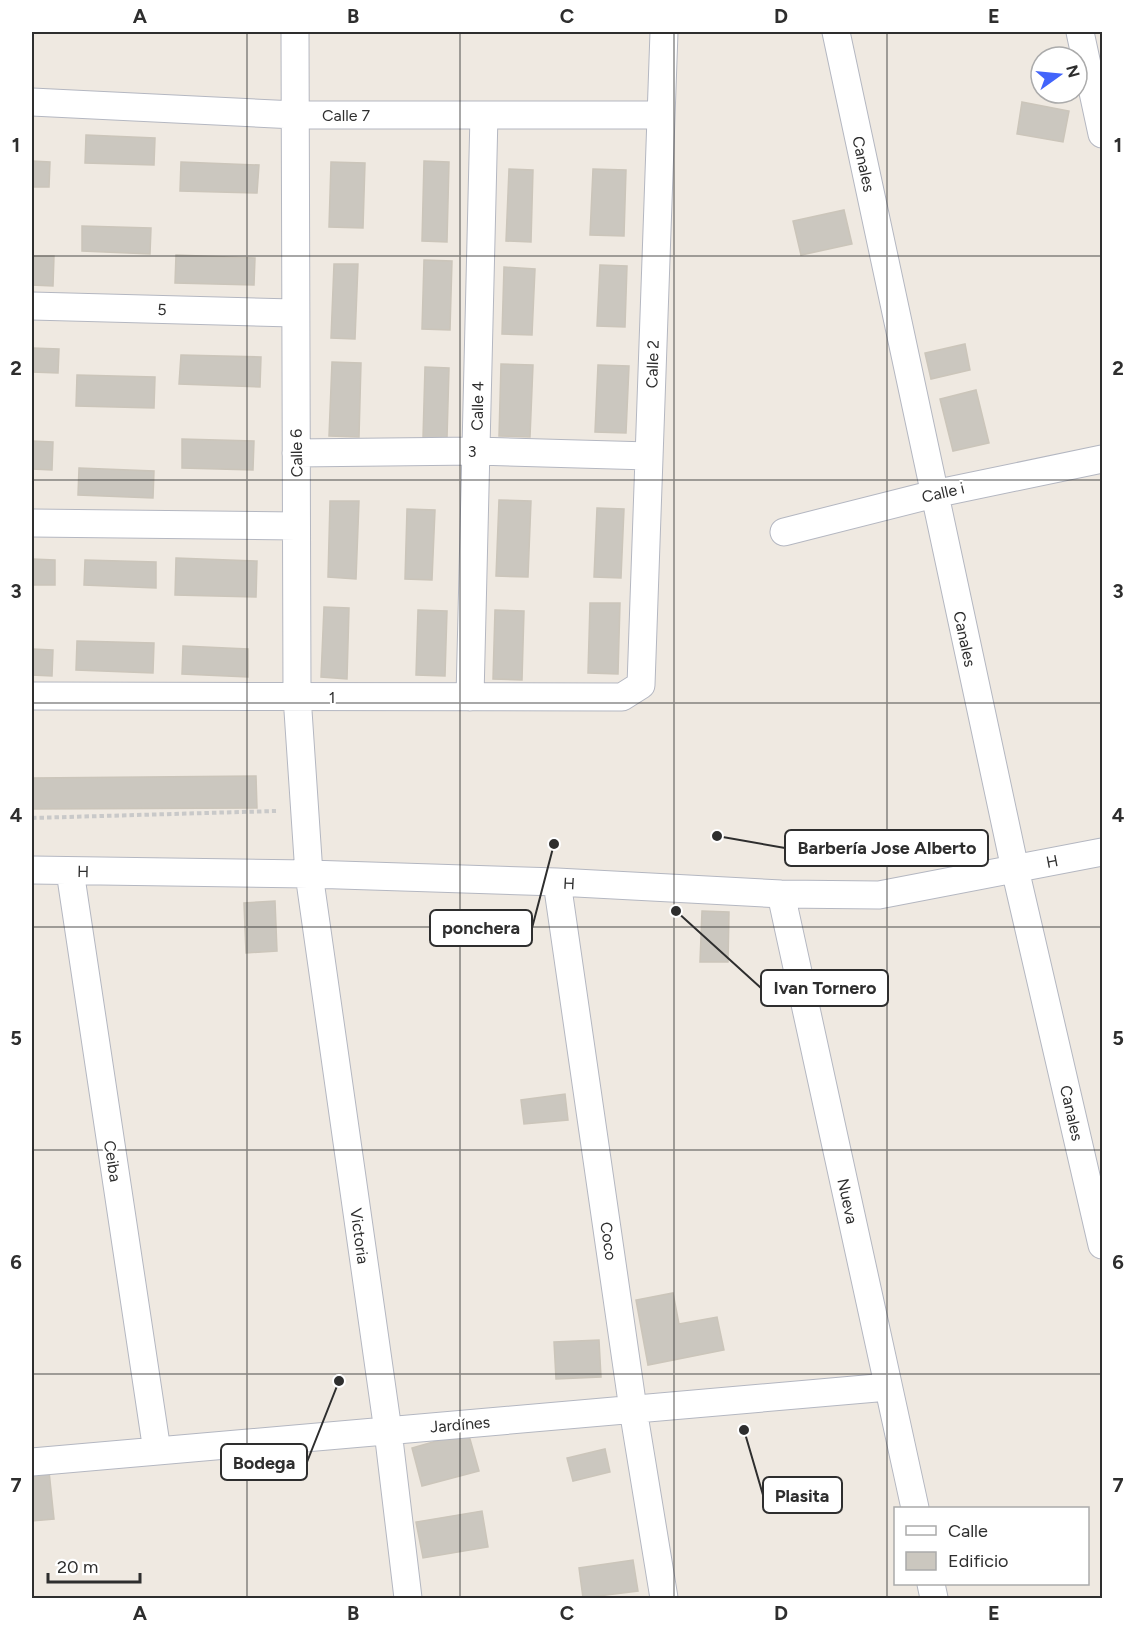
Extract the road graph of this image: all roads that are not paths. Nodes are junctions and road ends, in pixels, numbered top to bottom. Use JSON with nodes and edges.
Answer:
{"nodes":[{"id":1,"x":295,"y":32,"type":"edge"},
{"id":2,"x":664,"y":32,"type":"edge"},
{"id":3,"x":836,"y":32,"type":"edge"},
{"id":4,"x":1080,"y":32,"type":"edge"},
{"id":5,"x":32,"y":102,"type":"edge"},
{"id":6,"x":295,"y":115,"type":"junction"},
{"id":7,"x":484,"y":115,"type":"junction"},
{"id":8,"x":660,"y":115,"type":"junction"},
{"id":9,"x":1102,"y":134,"type":"edge"},
{"id":10,"x":32,"y":306,"type":"edge"},
{"id":11,"x":293,"y":313,"type":"junction"},
{"id":12,"x":476,"y":451,"type":"junction"},
{"id":13,"x":296,"y":453,"type":"junction"},
{"id":14,"x":649,"y":456,"type":"junction"},
{"id":15,"x":1102,"y":459,"type":"edge"},
{"id":16,"x":934,"y":494,"type":"junction"},
{"id":17,"x":32,"y":523,"type":"edge"},
{"id":18,"x":296,"y":526,"type":"junction"},
{"id":19,"x":784,"y":532,"type":"dead end"},
{"id":20,"x":632,"y":693,"type":"joint"},
{"id":21,"x":32,"y":696,"type":"edge"},
{"id":22,"x":297,"y":696,"type":"junction"},
{"id":23,"x":470,"y":697,"type":"junction"},
{"id":24,"x":1102,"y":852,"type":"edge"},
{"id":25,"x":1015,"y":868,"type":"junction"},
{"id":26,"x":32,"y":870,"type":"edge"},
{"id":27,"x":70,"y":871,"type":"junction"},
{"id":28,"x":309,"y":874,"type":"junction"},
{"id":29,"x":557,"y":882,"type":"junction"},
{"id":30,"x":781,"y":894,"type":"junction"},
{"id":31,"x":1102,"y":1245,"type":"edge"},
{"id":32,"x":888,"y":1387,"type":"junction"},
{"id":33,"x":633,"y":1409,"type":"junction"},
{"id":34,"x":388,"y":1431,"type":"junction"},
{"id":35,"x":157,"y":1451,"type":"junction"},
{"id":36,"x":32,"y":1462,"type":"edge"},
{"id":37,"x":915,"y":1507,"type":"edge"},
{"id":38,"x":408,"y":1599,"type":"edge"},
{"id":39,"x":664,"y":1599,"type":"edge"}],
"edges":[{"from":1,"to":6,"type":"street","name":"Calle 6"},
{"from":2,"to":8,"type":"street","name":"Calle 2"},
{"from":3,"to":16,"type":"street","name":"Canales"},
{"from":4,"to":9,"type":"street"},
{"from":5,"to":6,"type":"street","name":"Calle 7"},
{"from":6,"to":7,"type":"street","name":"Calle 7"},
{"from":6,"to":11,"type":"street","name":"Calle 6"},
{"from":7,"to":8,"type":"street","name":"Calle 7"},
{"from":7,"to":12,"type":"street","name":"Calle 4"},
{"from":8,"to":14,"type":"street","name":"Calle 2"},
{"from":10,"to":11,"type":"street","name":"5"},
{"from":11,"to":13,"type":"street","name":"Calle 6"},
{"from":12,"to":13,"type":"street","name":"3"},
{"from":12,"to":14,"type":"street","name":"3"},
{"from":12,"to":23,"type":"street","name":"Calle 4"},
{"from":13,"to":18,"type":"street","name":"Calle 6"},
{"from":14,"to":20,"type":"street","name":"Calle 2"},
{"from":15,"to":16,"type":"street","name":"Calle i"},
{"from":16,"to":19,"type":"street","name":"Calle i"},
{"from":16,"to":25,"type":"street","name":"Canales"},
{"from":17,"to":18,"type":"street"},
{"from":18,"to":22,"type":"street","name":"Calle 6"},
{"from":20,"to":23,"type":"street","name":"1"},
{"from":21,"to":22,"type":"street","name":"1"},
{"from":22,"to":23,"type":"street","name":"1"},
{"from":22,"to":28,"type":"street","name":"Calle 6"},
{"from":24,"to":25,"type":"street","name":"H"},
{"from":25,"to":30,"type":"street","name":"H"},
{"from":25,"to":31,"type":"street","name":"Canales"},
{"from":26,"to":27,"type":"street","name":"H"},
{"from":27,"to":28,"type":"street","name":"H"},
{"from":27,"to":35,"type":"street","name":"Ceiba"},
{"from":28,"to":29,"type":"street","name":"H"},
{"from":28,"to":34,"type":"street","name":"Victoria"},
{"from":29,"to":30,"type":"street","name":"H"},
{"from":29,"to":33,"type":"street","name":"Coco"},
{"from":30,"to":32,"type":"street","name":"Nueva"},
{"from":32,"to":33,"type":"street","name":"Jardínes"},
{"from":32,"to":37,"type":"street","name":"Nueva"},
{"from":33,"to":34,"type":"street","name":"Jardínes"},
{"from":33,"to":39,"type":"street","name":"Coco"},
{"from":34,"to":35,"type":"street","name":"Jardínes"},
{"from":34,"to":38,"type":"street","name":"Victoria"},
{"from":35,"to":36,"type":"street","name":"Jardínes"}]}
